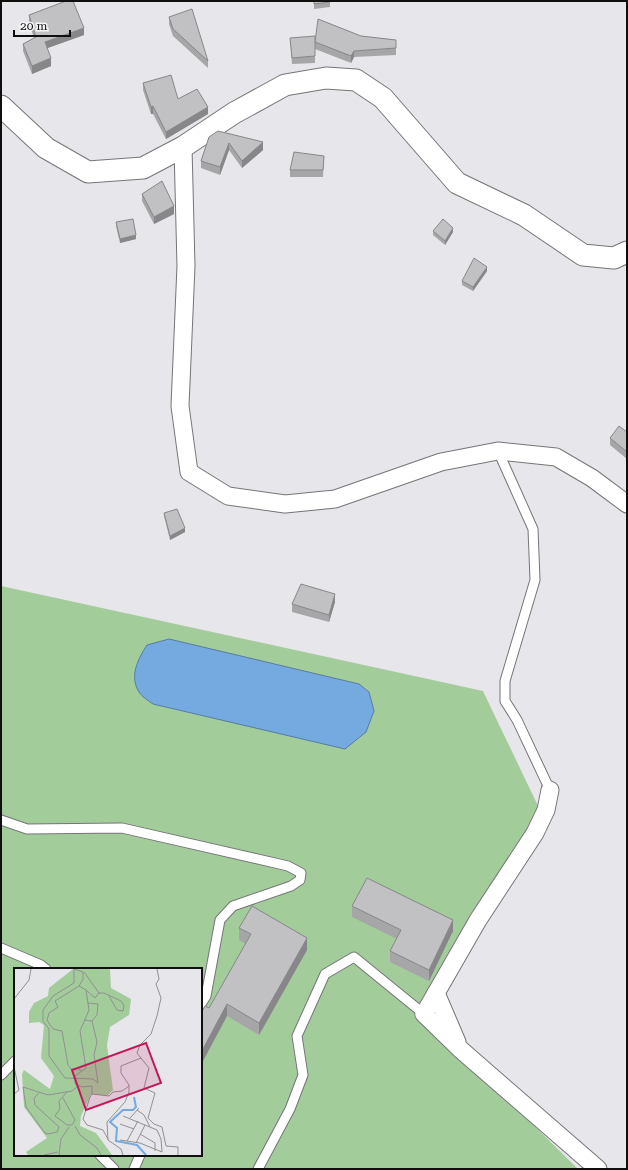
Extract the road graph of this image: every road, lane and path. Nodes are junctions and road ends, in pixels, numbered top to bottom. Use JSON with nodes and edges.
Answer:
{"nodes":[{"id":1,"x":1,"y":106,"type":"edge"},
{"id":2,"x":183,"y":147,"type":"junction"},
{"id":3,"x":627,"y":252,"type":"edge"},
{"id":4,"x":498,"y":451,"type":"junction"},
{"id":5,"x":627,"y":504,"type":"edge"},
{"id":6,"x":550,"y":790,"type":"joint"},
{"id":7,"x":1,"y":820,"type":"edge"},
{"id":8,"x":1,"y":948,"type":"edge"},
{"id":9,"x":45,"y":968,"type":"edge"},
{"id":10,"x":436,"y":993,"type":"junction"},
{"id":11,"x":202,"y":1002,"type":"edge"},
{"id":12,"x":424,"y":1014,"type":"junction"},
{"id":13,"x":460,"y":1050,"type":"junction"},
{"id":14,"x":14,"y":1062,"type":"edge"},
{"id":15,"x":1,"y":1075,"type":"edge"},
{"id":16,"x":101,"y":1156,"type":"edge"},
{"id":17,"x":140,"y":1156,"type":"edge"},
{"id":18,"x":114,"y":1169,"type":"edge"},
{"id":19,"x":134,"y":1169,"type":"edge"},
{"id":20,"x":258,"y":1169,"type":"edge"},
{"id":21,"x":598,"y":1169,"type":"edge"}],
"edges":[{"from":1,"to":2,"type":"street"},
{"from":2,"to":3,"type":"street"},
{"from":2,"to":4,"type":"street"},
{"from":4,"to":5,"type":"street"},
{"from":4,"to":6,"type":"lane"},
{"from":6,"to":10,"type":"street"},
{"from":7,"to":11,"type":"lane"},
{"from":8,"to":9,"type":"lane"},
{"from":10,"to":12,"type":"street"},
{"from":10,"to":13,"type":"street"},
{"from":12,"to":13,"type":"street"},
{"from":12,"to":20,"type":"lane"},
{"from":13,"to":21,"type":"street"},
{"from":14,"to":15,"type":"lane"},
{"from":16,"to":18,"type":"lane"},
{"from":17,"to":19,"type":"lane"}]}
